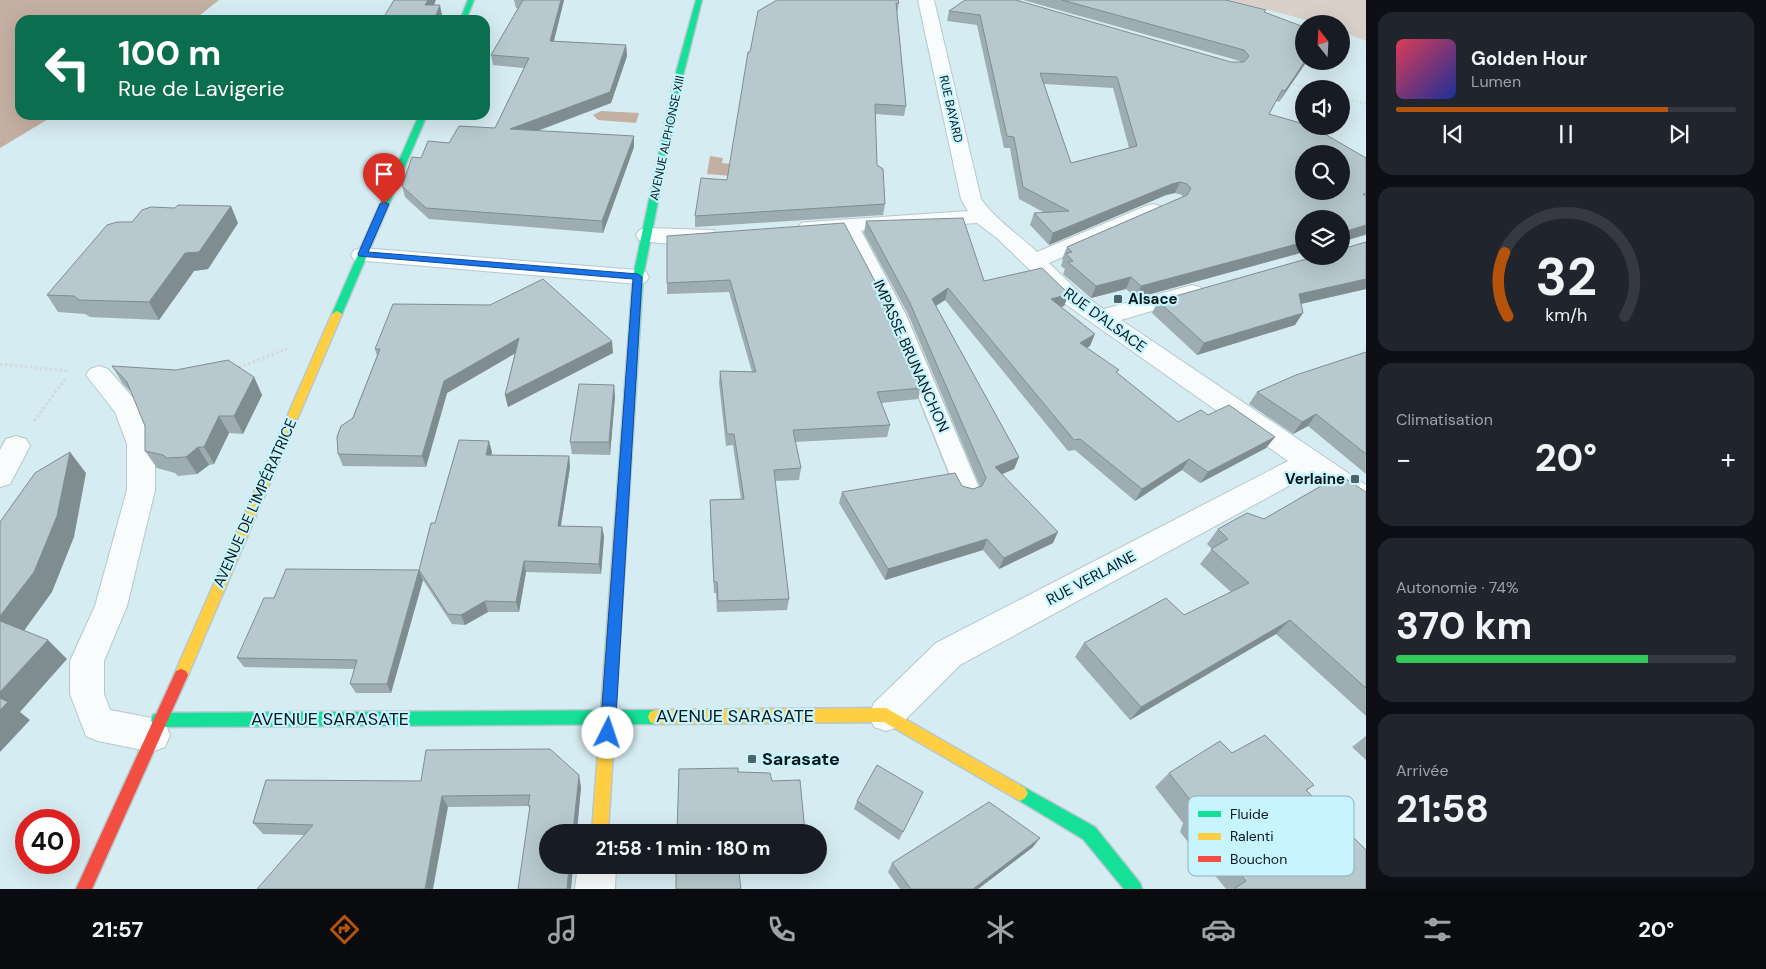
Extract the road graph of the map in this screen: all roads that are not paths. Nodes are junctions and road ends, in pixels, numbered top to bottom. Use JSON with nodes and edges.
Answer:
{"nodes":[{"id":1,"x":471,"y":0,"type":"edge"},
{"id":2,"x":699,"y":0,"type":"edge"},
{"id":3,"x":926,"y":0,"type":"edge"},
{"id":4,"x":465,"y":15,"type":"edge"},
{"id":5,"x":421,"y":120,"type":"edge"},
{"id":6,"x":1174,"y":201,"type":"edge"},
{"id":7,"x":982,"y":216,"type":"junction"},
{"id":8,"x":849,"y":225,"type":"junction"},
{"id":9,"x":792,"y":229,"type":"edge"},
{"id":10,"x":725,"y":234,"type":"edge"},
{"id":11,"x":647,"y":235,"type":"junction"},
{"id":12,"x":362,"y":254,"type":"junction"},
{"id":13,"x":1034,"y":261,"type":"junction"},
{"id":14,"x":638,"y":277,"type":"junction"},
{"id":15,"x":1214,"y":286,"type":"edge"},
{"id":16,"x":1100,"y":318,"type":"junction"},
{"id":17,"x":85,"y":373,"type":"road end"},
{"id":18,"x":16,"y":446,"type":"road end"},
{"id":19,"x":1310,"y":462,"type":"junction"},
{"id":20,"x":0,"y":476,"type":"edge"},
{"id":21,"x":968,"y":490,"type":"edge"},
{"id":22,"x":1366,"y":500,"type":"edge"},
{"id":23,"x":886,"y":715,"type":"junction"},
{"id":24,"x":609,"y":716,"type":"junction"},
{"id":25,"x":155,"y":727,"type":"junction"},
{"id":26,"x":601,"y":824,"type":"edge"},
{"id":27,"x":596,"y":874,"type":"edge"},
{"id":28,"x":84,"y":889,"type":"edge"},
{"id":29,"x":595,"y":889,"type":"edge"},
{"id":30,"x":1134,"y":889,"type":"edge"}],
"edges":[{"from":1,"to":4,"type":"street"},
{"from":2,"to":11,"type":"street","name":"AVENUE ALPHONSE XIII"},
{"from":3,"to":7,"type":"street","name":"RUE BAYARD"},
{"from":5,"to":12,"type":"street","name":"AVENUE DE L'IMPÉRATRICE"},
{"from":6,"to":13,"type":"street"},
{"from":7,"to":8,"type":"street"},
{"from":7,"to":13,"type":"street","name":"RUE D'ALSACE"},
{"from":8,"to":9,"type":"street"},
{"from":8,"to":21,"type":"lane","name":"IMPASSE BRUNANCHON"},
{"from":10,"to":11,"type":"street"},
{"from":11,"to":14,"type":"street","name":"AVENUE ALPHONSE XIII"},
{"from":12,"to":14,"type":"street"},
{"from":12,"to":25,"type":"street","name":"AVENUE DE L'IMPÉRATRICE"},
{"from":13,"to":16,"type":"street","name":"RUE D'ALSACE"},
{"from":14,"to":24,"type":"street","name":"AVENUE ALPHONSE XIII"},
{"from":15,"to":16,"type":"street"},
{"from":16,"to":19,"type":"street","name":"RUE D'ALSACE"},
{"from":17,"to":25,"type":"street"},
{"from":18,"to":20,"type":"street"},
{"from":19,"to":22,"type":"street","name":"RUE D'ALSACE"},
{"from":19,"to":23,"type":"street","name":"RUE VERLAINE"},
{"from":23,"to":24,"type":"street","name":"AVENUE SARASATE"},
{"from":23,"to":30,"type":"street"},
{"from":24,"to":25,"type":"street","name":"AVENUE SARASATE"},
{"from":24,"to":26,"type":"street","name":"AVENUE ALPHONSE XIII"},
{"from":25,"to":28,"type":"street","name":"AVENUE DE L'IMPÉRATRICE"},
{"from":27,"to":29,"type":"street"}]}
